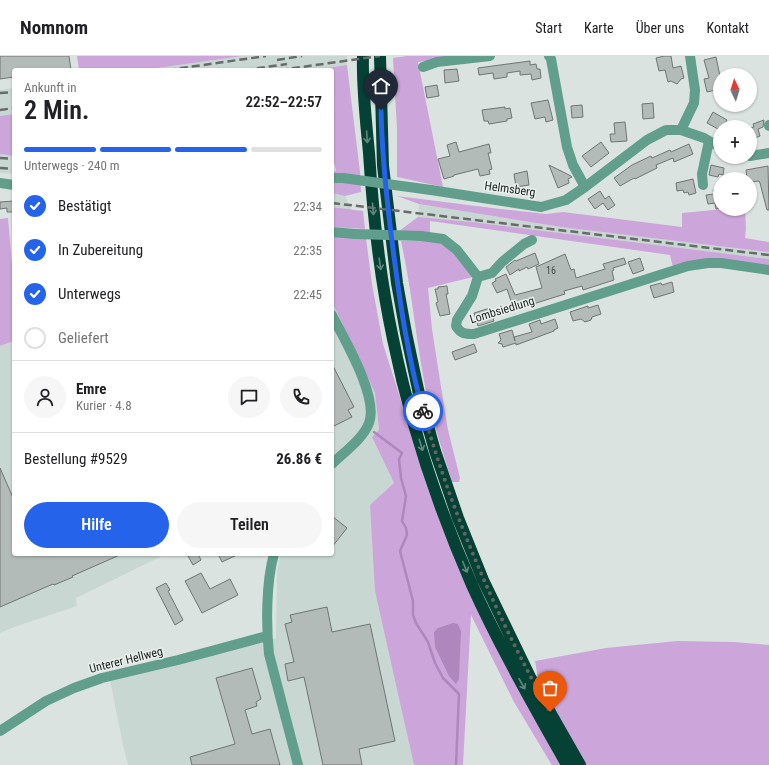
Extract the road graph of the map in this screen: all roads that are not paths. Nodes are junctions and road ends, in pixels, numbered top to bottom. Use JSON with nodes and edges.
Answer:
{"nodes":[{"id":1,"x":363,"y":56,"type":"edge"},
{"id":2,"x":380,"y":56,"type":"edge"},
{"id":3,"x":490,"y":56,"type":"edge"},
{"id":4,"x":549,"y":56,"type":"edge"},
{"id":5,"x":690,"y":56,"type":"edge"},
{"id":6,"x":423,"y":67,"type":"dead end"},
{"id":7,"x":681,"y":130,"type":"junction"},
{"id":8,"x":709,"y":141,"type":"junction"},
{"id":9,"x":713,"y":143,"type":"edge"},
{"id":10,"x":769,"y":153,"type":"edge"},
{"id":11,"x":757,"y":155,"type":"edge"},
{"id":12,"x":334,"y":177,"type":"edge"},
{"id":13,"x":0,"y":183,"type":"edge"},
{"id":14,"x":12,"y":185,"type":"edge"},
{"id":15,"x":704,"y":185,"type":"dead end"},
{"id":16,"x":585,"y":187,"type":"junction"},
{"id":17,"x":334,"y":232,"type":"edge"},
{"id":18,"x":532,"y":240,"type":"dead end"},
{"id":19,"x":769,"y":270,"type":"edge"},
{"id":20,"x":478,"y":277,"type":"junction"},
{"id":21,"x":334,"y":319,"type":"edge"},
{"id":22,"x":334,"y":462,"type":"edge"},
{"id":23,"x":274,"y":556,"type":"edge"},
{"id":24,"x":267,"y":636,"type":"junction"},
{"id":25,"x":0,"y":731,"type":"edge"},
{"id":26,"x":298,"y":765,"type":"edge"},
{"id":27,"x":566,"y":765,"type":"edge"},
{"id":28,"x":580,"y":765,"type":"edge"}],
"edges":[{"from":1,"to":27,"type":"highway","one_way":true},
{"from":2,"to":28,"type":"highway"},
{"from":3,"to":6,"type":"street"},
{"from":4,"to":16,"type":"street"},
{"from":5,"to":7,"type":"street"},
{"from":7,"to":8,"type":"street","name":"Helmsberg"},
{"from":7,"to":16,"type":"street","name":"Helmsberg"},
{"from":8,"to":9,"type":"street","name":"Helmsberg"},
{"from":8,"to":15,"type":"street"},
{"from":10,"to":11,"type":"street"},
{"from":12,"to":16,"type":"street","name":"Helmsberg","bridge":true},
{"from":13,"to":14,"type":"street"},
{"from":17,"to":20,"type":"street","bridge":true},
{"from":18,"to":20,"type":"street"},
{"from":19,"to":20,"type":"street","name":"Lombsiedlung"},
{"from":21,"to":22,"type":"street"},
{"from":23,"to":24,"type":"street"},
{"from":24,"to":25,"type":"street","name":"Unterer Hellweg"},
{"from":24,"to":26,"type":"street"}]}
